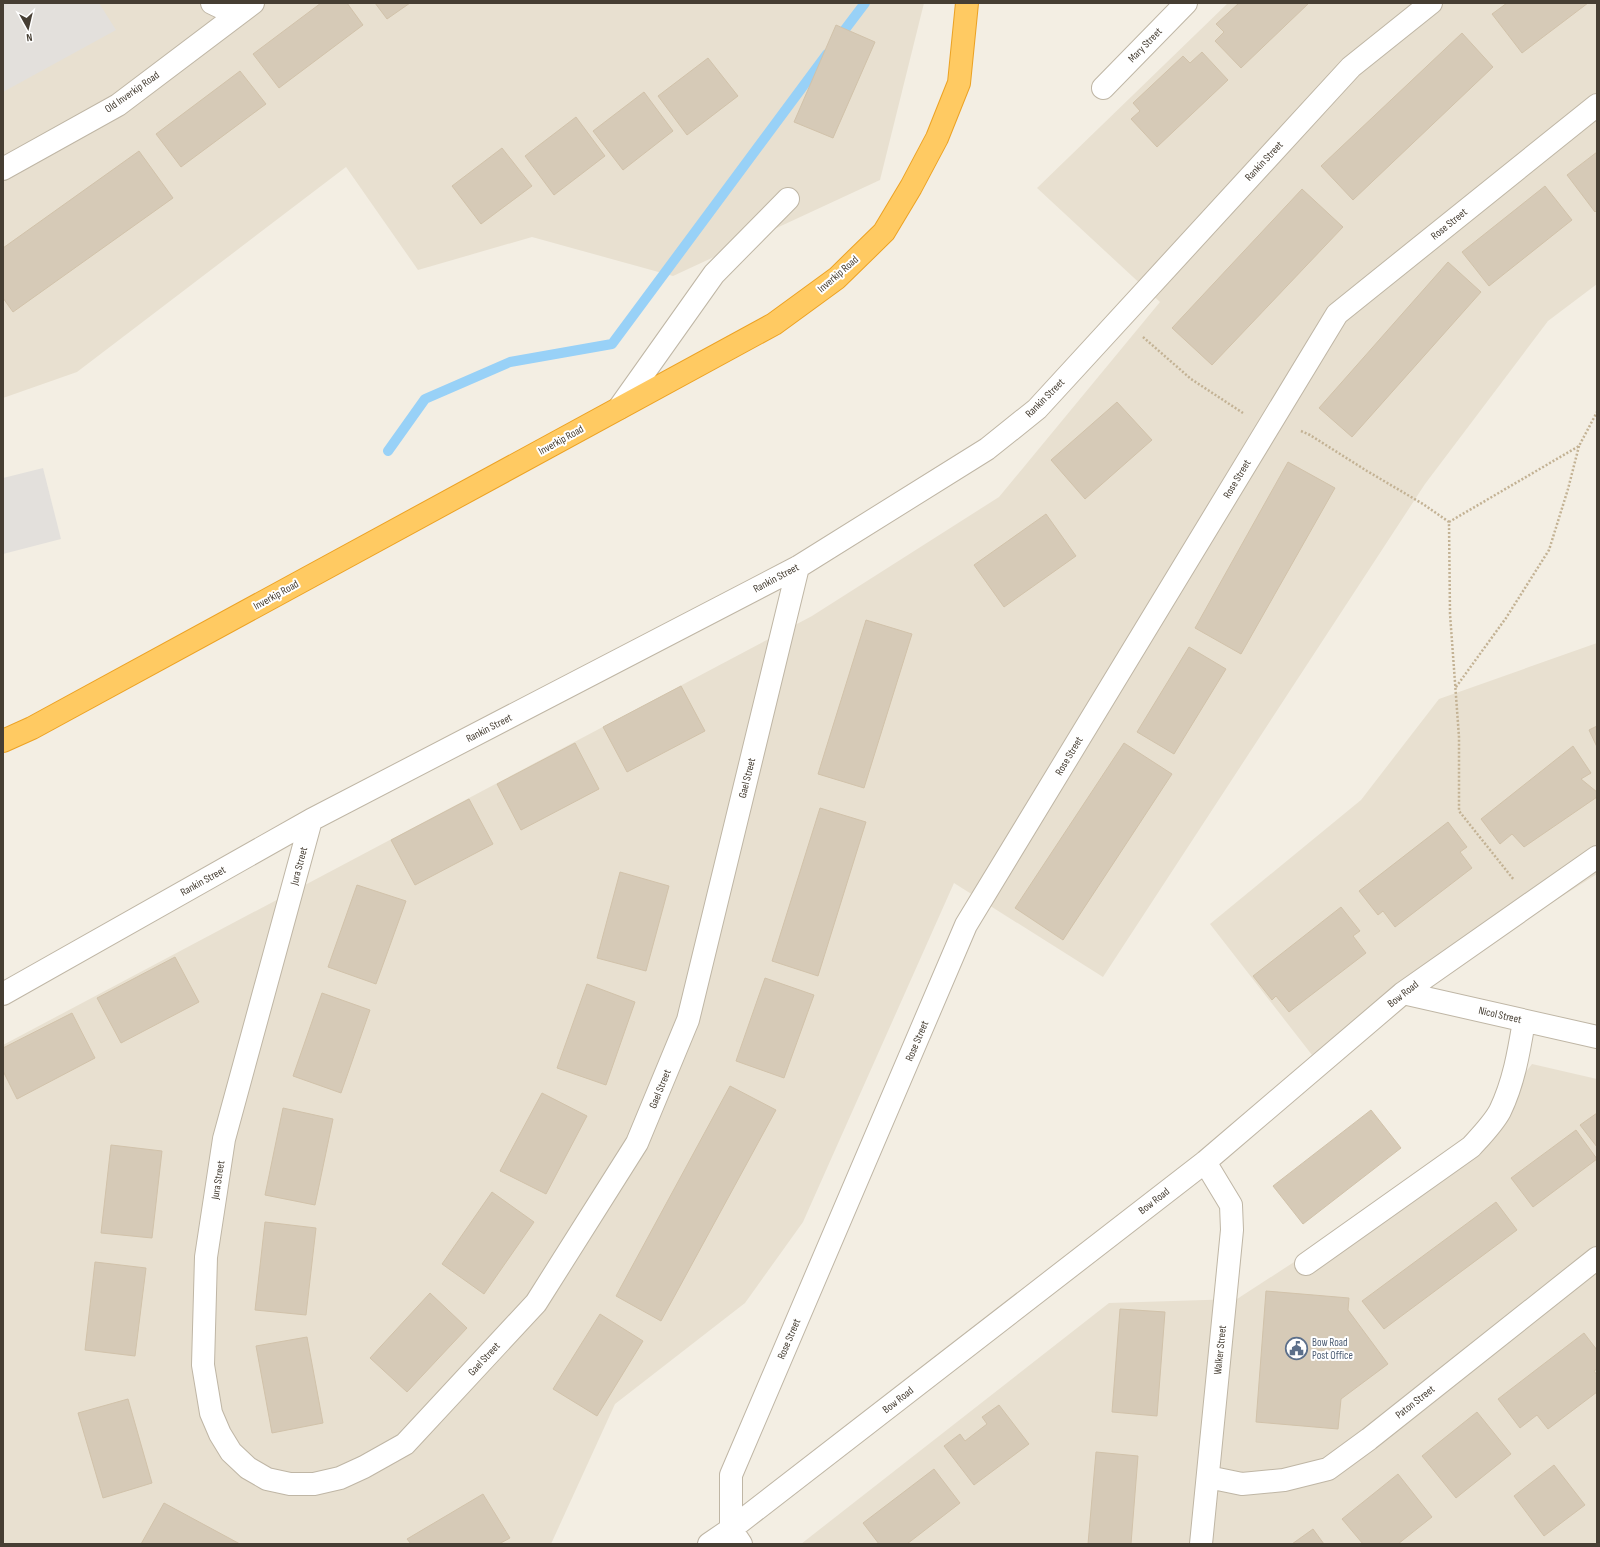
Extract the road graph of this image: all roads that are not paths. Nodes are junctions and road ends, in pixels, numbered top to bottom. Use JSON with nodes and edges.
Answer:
{"nodes":[{"id":1,"x":212,"y":3,"type":"edge"},
{"id":2,"x":967,"y":3,"type":"edge"},
{"id":3,"x":1186,"y":3,"type":"edge"},
{"id":4,"x":1431,"y":3,"type":"edge"},
{"id":5,"x":245,"y":9,"type":"edge"},
{"id":6,"x":1103,"y":88,"type":"dead end"},
{"id":7,"x":1597,"y":105,"type":"edge"},
{"id":8,"x":3,"y":169,"type":"edge"},
{"id":9,"x":788,"y":199,"type":"dead end"},
{"id":10,"x":619,"y":408,"type":"junction"},
{"id":11,"x":798,"y":567,"type":"junction"},
{"id":12,"x":3,"y":741,"type":"edge"},
{"id":13,"x":311,"y":820,"type":"junction"},
{"id":14,"x":1597,"y":857,"type":"edge"},
{"id":15,"x":1403,"y":993,"type":"junction"},
{"id":16,"x":3,"y":994,"type":"edge"},
{"id":17,"x":1524,"y":1021,"type":"junction"},
{"id":18,"x":1597,"y":1038,"type":"edge"},
{"id":19,"x":1205,"y":1162,"type":"junction"},
{"id":20,"x":1597,"y":1258,"type":"edge"},
{"id":21,"x":1306,"y":1264,"type":"dead end"},
{"id":22,"x":1208,"y":1477,"type":"junction"},
{"id":23,"x":314,"y":1484,"type":"joint"},
{"id":24,"x":736,"y":1537,"type":"edge"},
{"id":25,"x":709,"y":1544,"type":"edge"},
{"id":26,"x":1201,"y":1544,"type":"edge"}],
"edges":[{"from":1,"to":5,"type":"street"},
{"from":2,"to":10,"type":"highway","name":"Inverkip Road"},
{"from":3,"to":6,"type":"street","name":"Mary Street"},
{"from":4,"to":11,"type":"street","name":"Rankin Street"},
{"from":5,"to":8,"type":"street","name":"Old Inverkip Road"},
{"from":7,"to":24,"type":"street","name":"Rose Street"},
{"from":9,"to":10,"type":"street"},
{"from":10,"to":12,"type":"highway","name":"Inverkip Road"},
{"from":11,"to":13,"type":"street","name":"Rankin Street"},
{"from":11,"to":23,"type":"street","name":"Gael Street"},
{"from":13,"to":16,"type":"street","name":"Rankin Street"},
{"from":13,"to":23,"type":"street","name":"Jura Street"},
{"from":14,"to":15,"type":"street","name":"Bow Road"},
{"from":15,"to":17,"type":"street","name":"Nicol Street"},
{"from":15,"to":19,"type":"street","name":"Bow Road"},
{"from":17,"to":18,"type":"street","name":"Nicol Street"},
{"from":17,"to":21,"type":"street"},
{"from":19,"to":22,"type":"street","name":"Walker Street"},
{"from":19,"to":24,"type":"street","name":"Bow Road"},
{"from":20,"to":22,"type":"street","name":"Paton Street"},
{"from":22,"to":26,"type":"street","name":"Walker Street"},
{"from":24,"to":25,"type":"street","name":"Bow Road"}]}
